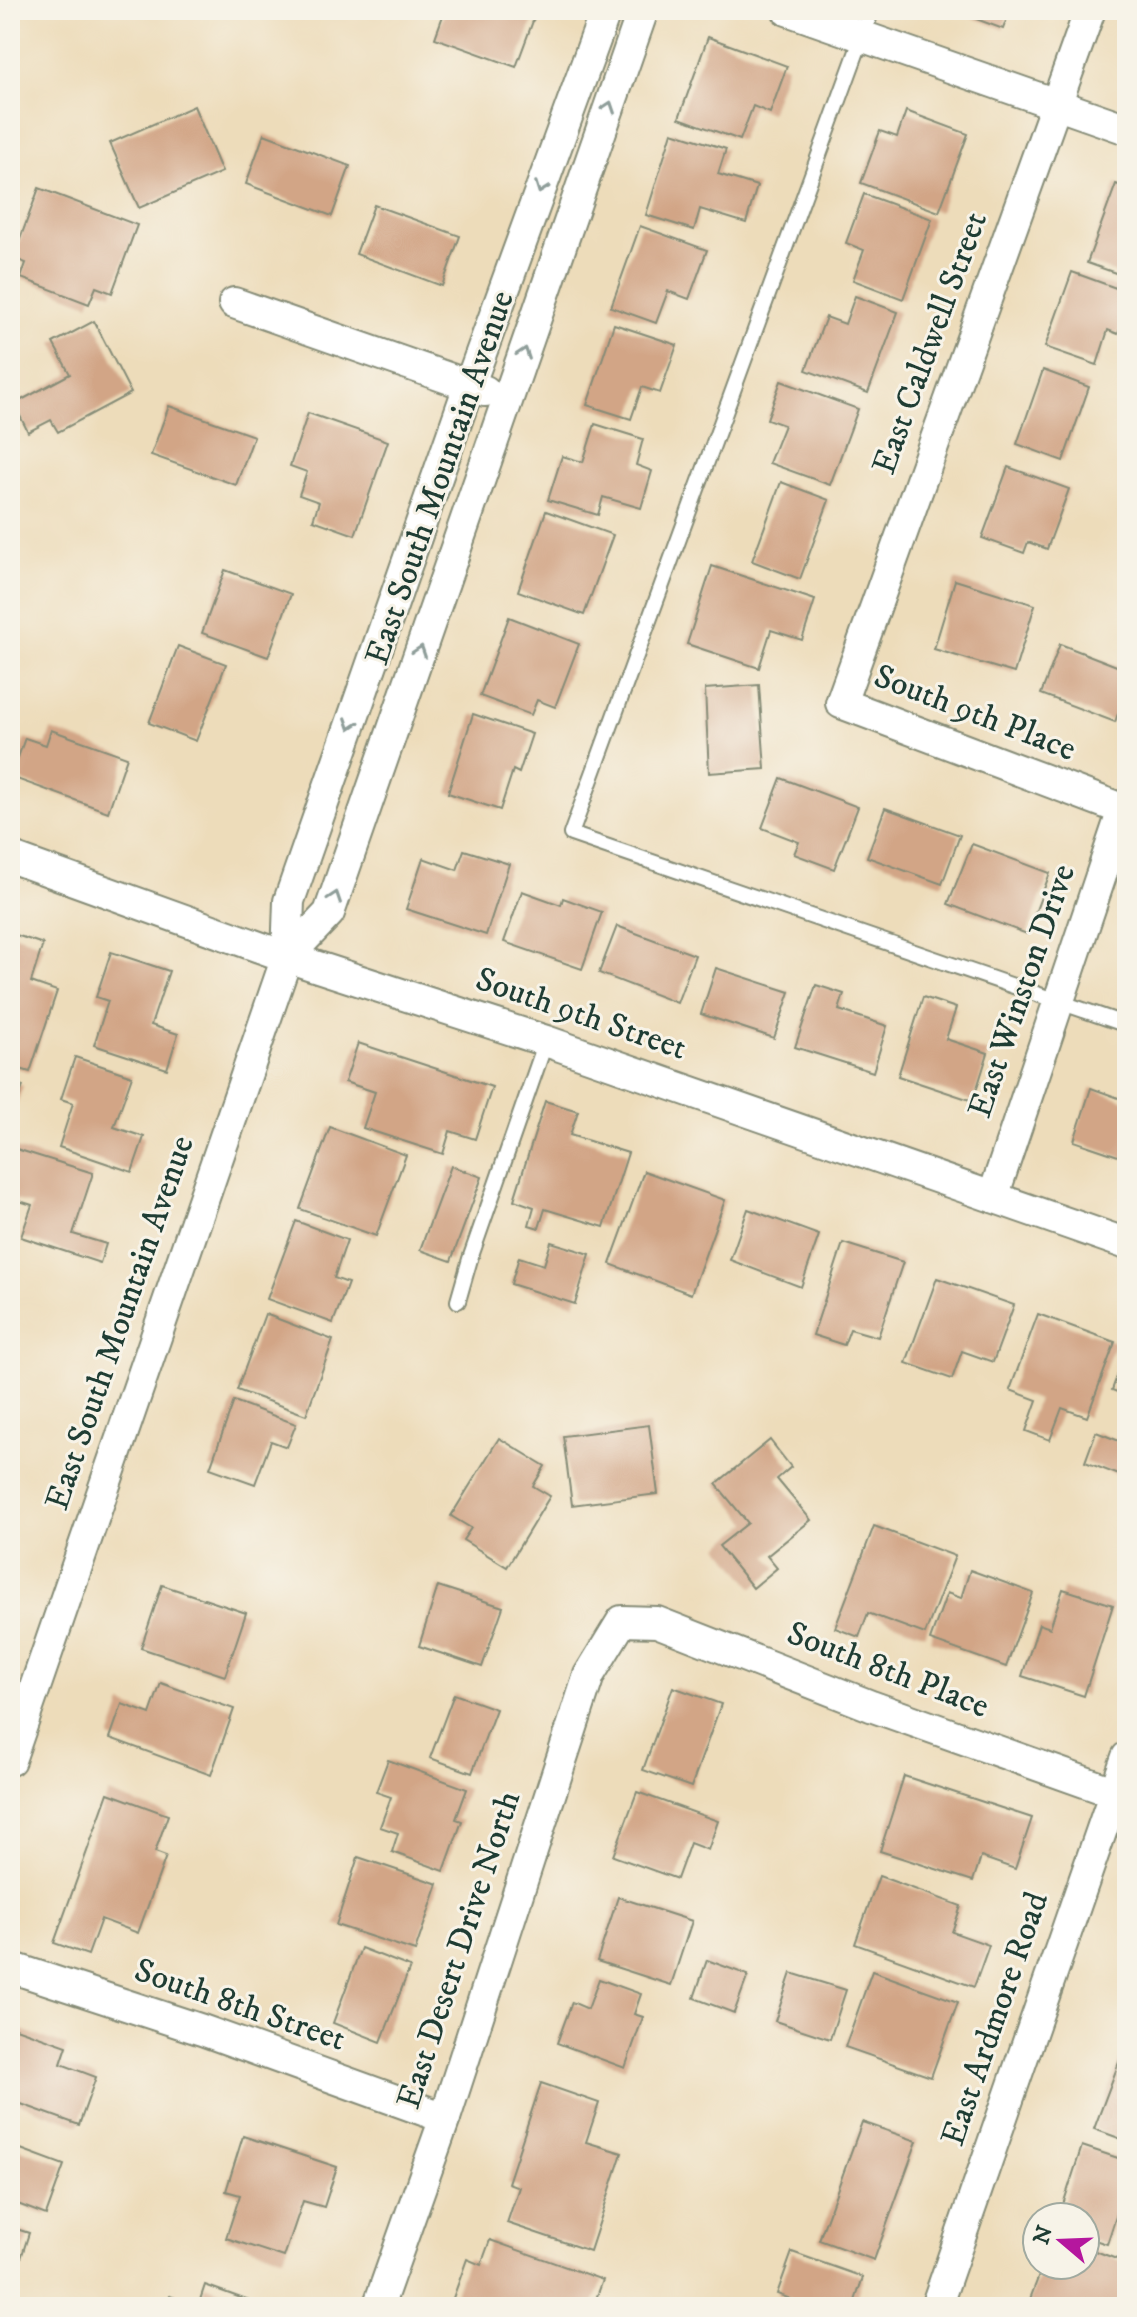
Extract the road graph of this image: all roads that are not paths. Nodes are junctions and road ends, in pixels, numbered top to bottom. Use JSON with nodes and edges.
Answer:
{"nodes":[{"id":1,"x":606,"y":10,"type":"edge"},
{"id":2,"x":643,"y":10,"type":"edge"},
{"id":3,"x":787,"y":10,"type":"edge"},
{"id":4,"x":1090,"y":10,"type":"edge"},
{"id":5,"x":867,"y":24,"type":"edge"},
{"id":6,"x":1057,"y":104,"type":"junction"},
{"id":7,"x":1127,"y":129,"type":"edge"},
{"id":8,"x":234,"y":303,"type":"dead end"},
{"id":9,"x":469,"y":386,"type":"junction"},
{"id":10,"x":508,"y":398,"type":"junction"},
{"id":11,"x":1127,"y":525,"type":"edge"},
{"id":12,"x":1127,"y":536,"type":"edge"},
{"id":13,"x":841,"y":703,"type":"joint"},
{"id":14,"x":1125,"y":810,"type":"edge"},
{"id":15,"x":10,"y":857,"type":"edge"},
{"id":16,"x":287,"y":957,"type":"junction"},
{"id":17,"x":1058,"y":1001,"type":"junction"},
{"id":18,"x":1127,"y":1025,"type":"edge"},
{"id":19,"x":546,"y":1041,"type":"junction"},
{"id":20,"x":993,"y":1197,"type":"junction"},
{"id":21,"x":1127,"y":1244,"type":"edge"},
{"id":22,"x":458,"y":1301,"type":"dead end"},
{"id":23,"x":622,"y":1621,"type":"joint"},
{"id":24,"x":1127,"y":1757,"type":"edge"},
{"id":25,"x":10,"y":1760,"type":"edge"},
{"id":26,"x":1120,"y":1795,"type":"edge"},
{"id":27,"x":10,"y":1967,"type":"edge"},
{"id":28,"x":445,"y":2118,"type":"junction"},
{"id":29,"x":378,"y":2307,"type":"edge"},
{"id":30,"x":936,"y":2307,"type":"edge"}],
"edges":[{"from":1,"to":9,"type":"street","name":"East South Mountain Avenue","one_way":true},
{"from":10,"to":2,"type":"street","name":"East South Mountain Avenue","one_way":true},
{"from":3,"to":5,"type":"street"},
{"from":4,"to":6,"type":"street","name":"East Caldwell Street"},
{"from":5,"to":6,"type":"street"},
{"from":5,"to":17,"type":"lane"},
{"from":6,"to":7,"type":"street"},
{"from":6,"to":13,"type":"street","name":"East Caldwell Street"},
{"from":8,"to":9,"type":"street"},
{"from":9,"to":10,"type":"street"},
{"from":9,"to":16,"type":"street","name":"East South Mountain Avenue","one_way":true},
{"from":16,"to":10,"type":"street","name":"East South Mountain Avenue","one_way":true},
{"from":11,"to":12,"type":"lane"},
{"from":13,"to":14,"type":"street","name":"South 9th Place"},
{"from":14,"to":17,"type":"street","name":"East Winston Drive"},
{"from":15,"to":16,"type":"street","name":"South 9th Street"},
{"from":16,"to":19,"type":"street","name":"South 9th Street"},
{"from":16,"to":25,"type":"street","name":"East South Mountain Avenue"},
{"from":17,"to":18,"type":"lane"},
{"from":17,"to":20,"type":"street","name":"East Winston Drive"},
{"from":19,"to":20,"type":"street","name":"South 9th Street"},
{"from":19,"to":22,"type":"lane"},
{"from":20,"to":21,"type":"street","name":"South 9th Street"},
{"from":23,"to":26,"type":"street","name":"South 8th Place"},
{"from":23,"to":28,"type":"street","name":"East Desert Drive North"},
{"from":24,"to":26,"type":"street","name":"East Ardmore Road"},
{"from":26,"to":30,"type":"street","name":"East Ardmore Road"},
{"from":27,"to":28,"type":"street","name":"South 8th Street"},
{"from":28,"to":29,"type":"street","name":"East Desert Drive North"}]}
